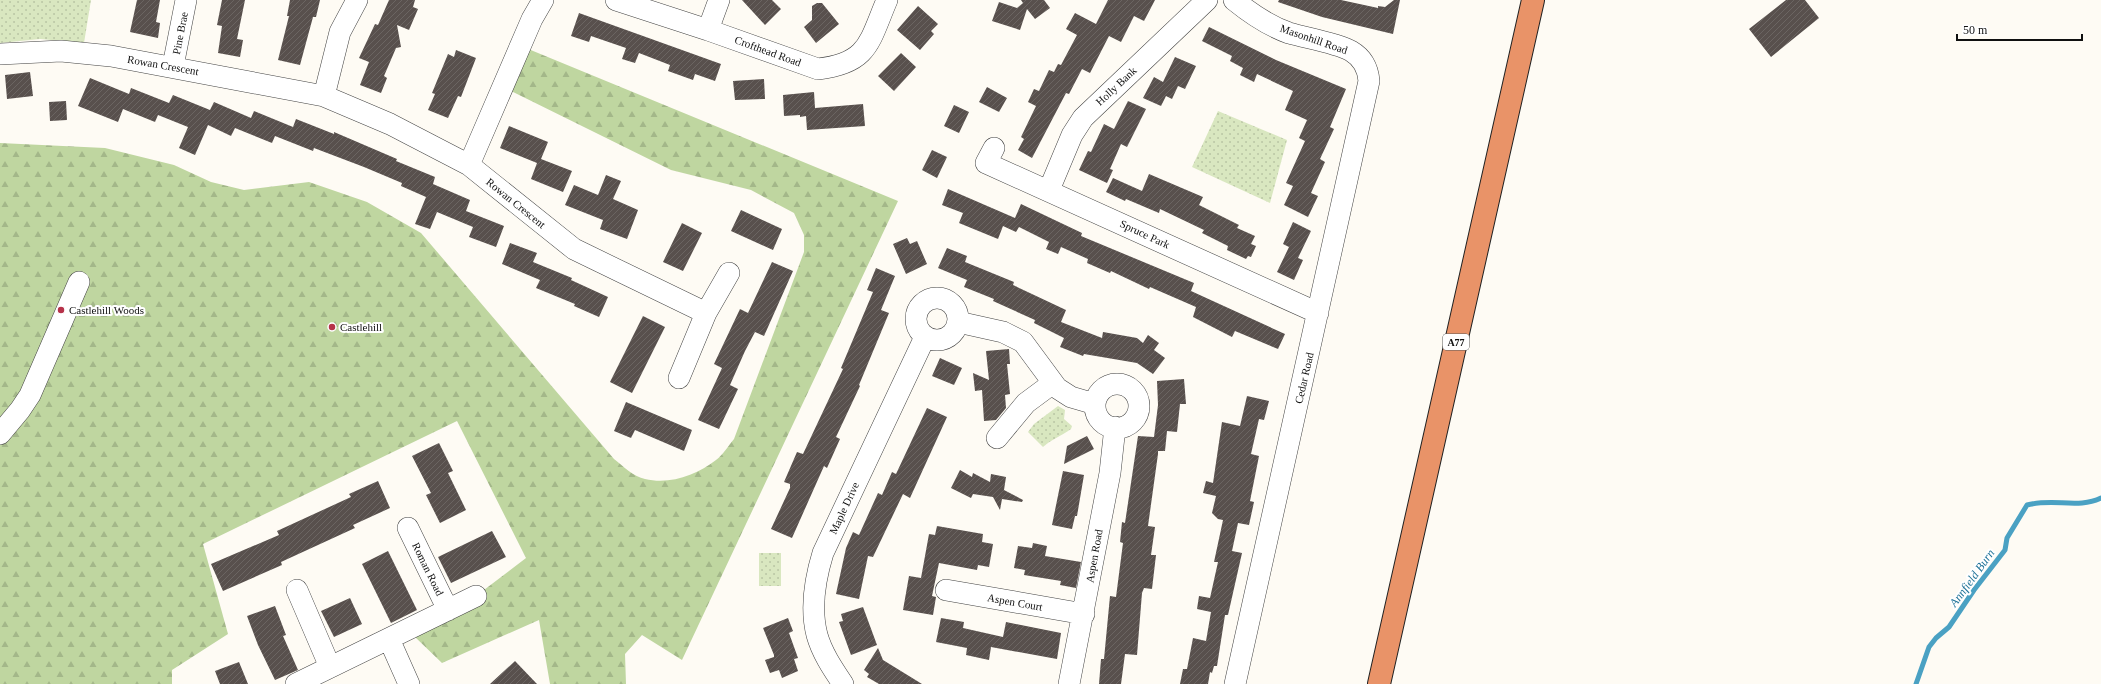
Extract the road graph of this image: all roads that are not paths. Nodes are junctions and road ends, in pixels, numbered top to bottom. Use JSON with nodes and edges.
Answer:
{"nodes":[{"id":1,"x":186,"y":0,"type":"edge"},
{"id":2,"x":357,"y":0,"type":"edge"},
{"id":3,"x":543,"y":0,"type":"edge"},
{"id":4,"x":616,"y":0,"type":"edge"},
{"id":5,"x":719,"y":0,"type":"edge"},
{"id":6,"x":887,"y":0,"type":"edge"},
{"id":7,"x":1207,"y":0,"type":"edge"},
{"id":8,"x":1234,"y":0,"type":"edge"},
{"id":9,"x":1533,"y":0,"type":"edge"},
{"id":10,"x":708,"y":30,"type":"junction"},
{"id":11,"x":0,"y":54,"type":"edge"},
{"id":12,"x":173,"y":66,"type":"junction"},
{"id":13,"x":1368,"y":71,"type":"joint"},
{"id":14,"x":324,"y":96,"type":"junction"},
{"id":15,"x":994,"y":148,"type":"dead end"},
{"id":16,"x":469,"y":165,"type":"junction"},
{"id":17,"x":1049,"y":190,"type":"junction"},
{"id":18,"x":729,"y":273,"type":"dead end"},
{"id":19,"x":78,"y":282,"type":"dead end"},
{"id":20,"x":706,"y":313,"type":"junction"},
{"id":21,"x":1318,"y":313,"type":"junction"},
{"id":22,"x":958,"y":322,"type":"junction"},
{"id":23,"x":925,"y":337,"type":"junction"},
{"id":24,"x":679,"y":378,"type":"dead end"},
{"id":25,"x":1053,"y":382,"type":"junction"},
{"id":26,"x":1095,"y":404,"type":"junction"},
{"id":27,"x":1115,"y":428,"type":"junction"},
{"id":28,"x":0,"y":434,"type":"edge"},
{"id":29,"x":997,"y":438,"type":"dead end"},
{"id":30,"x":408,"y":528,"type":"dead end"},
{"id":31,"x":297,"y":590,"type":"dead end"},
{"id":32,"x":946,"y":590,"type":"dead end"},
{"id":33,"x":476,"y":596,"type":"dead end"},
{"id":34,"x":448,"y":610,"type":"junction"},
{"id":35,"x":1084,"y":614,"type":"junction"},
{"id":36,"x":389,"y":639,"type":"junction"},
{"id":37,"x":330,"y":667,"type":"junction"},
{"id":38,"x":296,"y":684,"type":"edge"},
{"id":39,"x":409,"y":684,"type":"edge"},
{"id":40,"x":843,"y":684,"type":"edge"},
{"id":41,"x":1070,"y":684,"type":"edge"},
{"id":42,"x":1235,"y":684,"type":"edge"},
{"id":43,"x":1379,"y":684,"type":"edge"}],
"edges":[{"from":1,"to":12,"type":"street","name":"Pine Brae"},
{"from":2,"to":14,"type":"street"},
{"from":3,"to":16,"type":"street"},
{"from":4,"to":10,"type":"street","name":"Crofthead Road"},
{"from":5,"to":10,"type":"street"},
{"from":6,"to":10,"type":"street","name":"Crofthead Road"},
{"from":7,"to":17,"type":"street","name":"Holly Bank"},
{"from":8,"to":13,"type":"street","name":"Masonhill Road"},
{"from":9,"to":43,"type":"highway","number":"A77"},
{"from":11,"to":12,"type":"street","name":"Rowan Crescent"},
{"from":12,"to":14,"type":"street","name":"Rowan Crescent"},
{"from":13,"to":21,"type":"street","name":"Cedar Road"},
{"from":14,"to":16,"type":"street","name":"Rowan Crescent"},
{"from":15,"to":17,"type":"street","name":"Spruce Park"},
{"from":16,"to":20,"type":"street","name":"Rowan Crescent"},
{"from":17,"to":21,"type":"street","name":"Spruce Park"},
{"from":18,"to":20,"type":"street"},
{"from":19,"to":28,"type":"street"},
{"from":20,"to":24,"type":"street"},
{"from":21,"to":42,"type":"street","name":"Cedar Road"},
{"from":22,"to":23,"type":"street"},
{"from":22,"to":23,"type":"street"},
{"from":22,"to":25,"type":"street"},
{"from":23,"to":40,"type":"street","name":"Maple Drive"},
{"from":25,"to":26,"type":"street"},
{"from":25,"to":29,"type":"street"},
{"from":26,"to":27,"type":"street"},
{"from":26,"to":27,"type":"street"},
{"from":27,"to":35,"type":"street","name":"Aspen Road"},
{"from":30,"to":34,"type":"street","name":"Roman Road"},
{"from":31,"to":37,"type":"street"},
{"from":32,"to":35,"type":"street","name":"Aspen Court"},
{"from":33,"to":34,"type":"street","name":"Roman Road"},
{"from":34,"to":36,"type":"street","name":"Roman Road"},
{"from":35,"to":41,"type":"street","name":"Aspen Road"},
{"from":36,"to":37,"type":"street","name":"Roman Road"},
{"from":36,"to":39,"type":"street"},
{"from":37,"to":38,"type":"street","name":"Roman Road"}]}
